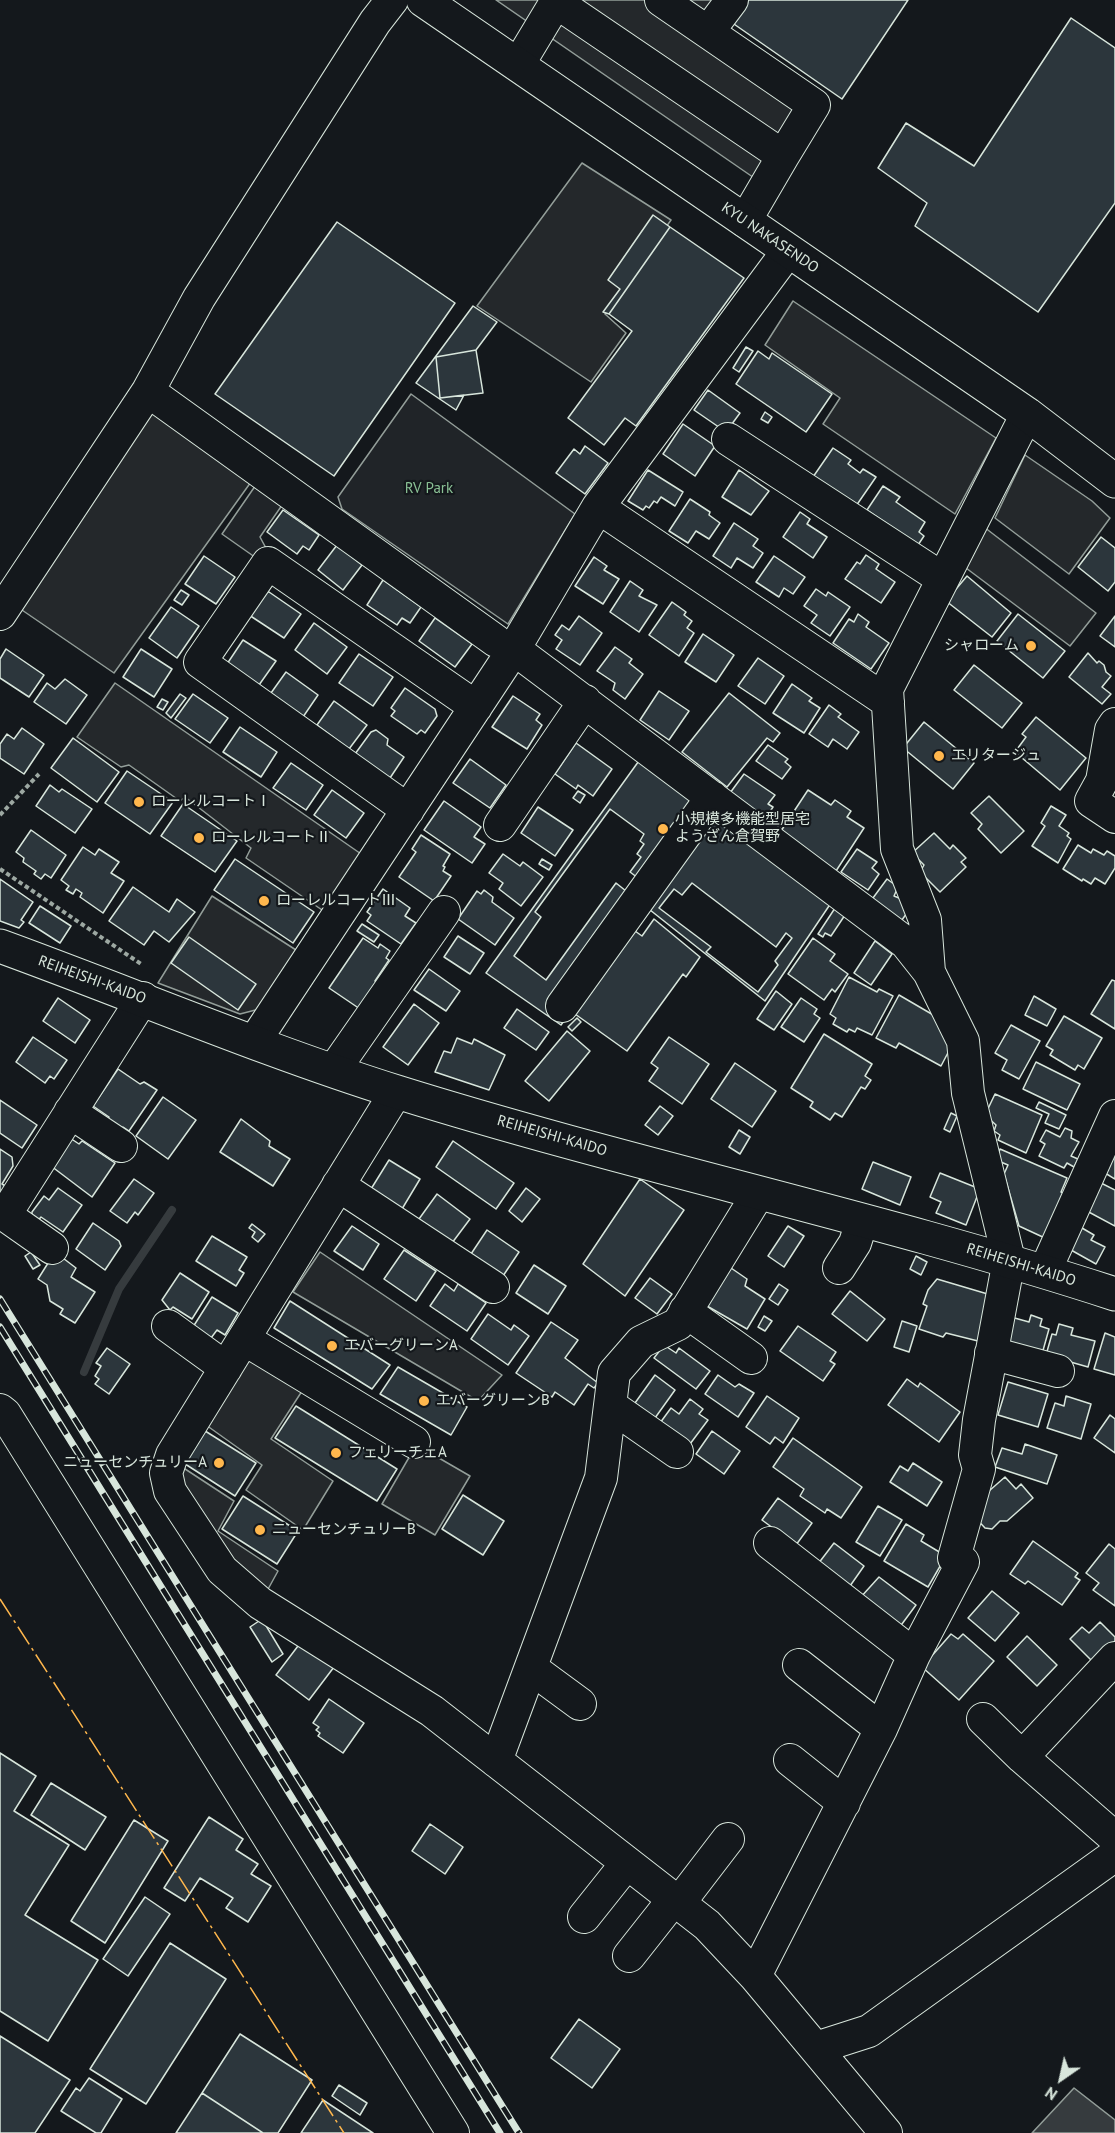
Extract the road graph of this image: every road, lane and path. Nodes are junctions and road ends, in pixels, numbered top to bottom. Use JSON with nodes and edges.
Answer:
{"nodes":[{"id":1,"x":393,"y":0,"type":"edge"},
{"id":2,"x":423,"y":0,"type":"edge"},
{"id":3,"x":661,"y":0,"type":"edge"},
{"id":4,"x":732,"y":0,"type":"edge"},
{"id":5,"x":567,"y":4,"type":"edge"},
{"id":6,"x":708,"y":32,"type":"junction"},
{"id":7,"x":519,"y":65,"type":"junction"},
{"id":8,"x":783,"y":156,"type":"junction"},
{"id":9,"x":745,"y":221,"type":"junction"},
{"id":10,"x":788,"y":251,"type":"junction"},
{"id":11,"x":148,"y":391,"type":"junction"},
{"id":12,"x":1027,"y":414,"type":"junction"},
{"id":13,"x":728,"y":439,"type":"dead end"},
{"id":14,"x":1111,"y":470,"type":"edge"},
{"id":15,"x":598,"y":507,"type":"junction"},
{"id":16,"x":943,"y":579,"type":"junction"},
{"id":17,"x":0,"y":614,"type":"edge"},
{"id":18,"x":505,"y":645,"type":"junction"},
{"id":19,"x":585,"y":701,"type":"junction"},
{"id":20,"x":888,"y":702,"type":"junction"},
{"id":21,"x":476,"y":707,"type":"junction"},
{"id":22,"x":1115,"y":724,"type":"edge"},
{"id":23,"x":39,"y":774,"type":"dead end"},
{"id":24,"x":712,"y":797,"type":"junction"},
{"id":25,"x":408,"y":810,"type":"junction"},
{"id":26,"x":0,"y":815,"type":"edge"},
{"id":27,"x":1115,"y":817,"type":"edge"},
{"id":28,"x":500,"y":825,"type":"dead end"},
{"id":29,"x":0,"y":869,"type":"edge"},
{"id":30,"x":444,"y":912,"type":"dead end"},
{"id":31,"x":0,"y":946,"type":"edge"},
{"id":32,"x":929,"y":972,"type":"junction"},
{"id":33,"x":144,"y":983,"type":"junction"},
{"id":34,"x":562,"y":1006,"type":"dead end"},
{"id":35,"x":254,"y":1041,"type":"junction"},
{"id":36,"x":334,"y":1070,"type":"junction"},
{"id":37,"x":396,"y":1092,"type":"junction"},
{"id":38,"x":70,"y":1112,"type":"junction"},
{"id":39,"x":1115,"y":1116,"type":"edge"},
{"id":40,"x":122,"y":1146,"type":"dead end"},
{"id":41,"x":338,"y":1185,"type":"junction"},
{"id":42,"x":758,"y":1194,"type":"junction"},
{"id":43,"x":862,"y":1221,"type":"junction"},
{"id":44,"x":52,"y":1248,"type":"dead end"},
{"id":45,"x":1009,"y":1260,"type":"junction"},
{"id":46,"x":839,"y":1268,"type":"dead end"},
{"id":47,"x":1045,"y":1271,"type":"junction"},
{"id":48,"x":493,"y":1287,"type":"dead end"},
{"id":49,"x":1115,"y":1294,"type":"edge"},
{"id":50,"x":686,"y":1311,"type":"junction"},
{"id":51,"x":168,"y":1326,"type":"dead end"},
{"id":52,"x":244,"y":1339,"type":"junction"},
{"id":53,"x":991,"y":1353,"type":"junction"},
{"id":54,"x":751,"y":1358,"type":"dead end"},
{"id":55,"x":226,"y":1368,"type":"junction"},
{"id":56,"x":1058,"y":1371,"type":"dead end"},
{"id":57,"x":611,"y":1406,"type":"junction"},
{"id":58,"x":2,"y":1416,"type":"edge"},
{"id":59,"x":414,"y":1442,"type":"dead end"},
{"id":60,"x":677,"y":1452,"type":"dead end"},
{"id":61,"x":771,"y":1543,"type":"dead end"},
{"id":62,"x":914,"y":1654,"type":"junction"},
{"id":63,"x":1115,"y":1658,"type":"edge"},
{"id":64,"x":799,"y":1665,"type":"dead end"},
{"id":65,"x":531,"y":1668,"type":"junction"},
{"id":66,"x":580,"y":1704,"type":"dead end"},
{"id":67,"x":983,"y":1719,"type":"dead end"},
{"id":68,"x":881,"y":1729,"type":"junction"},
{"id":69,"x":1022,"y":1757,"type":"junction"},
{"id":70,"x":790,"y":1760,"type":"dead end"},
{"id":71,"x":496,"y":1761,"type":"junction"},
{"id":72,"x":844,"y":1803,"type":"junction"},
{"id":73,"x":1115,"y":1838,"type":"edge"},
{"id":74,"x":728,"y":1839,"type":"dead end"},
{"id":75,"x":1115,"y":1855,"type":"edge"},
{"id":76,"x":627,"y":1863,"type":"junction"},
{"id":77,"x":676,"y":1901,"type":"junction"},
{"id":78,"x":584,"y":1917,"type":"dead end"},
{"id":79,"x":629,"y":1956,"type":"dead end"},
{"id":80,"x":756,"y":1976,"type":"junction"},
{"id":81,"x":816,"y":2048,"type":"junction"},
{"id":82,"x":453,"y":2133,"type":"edge"},
{"id":83,"x":886,"y":2133,"type":"edge"}],
"edges":[{"from":1,"to":11,"type":"street"},
{"from":2,"to":7,"type":"main road","name":"KYU NAKASENDO"},
{"from":3,"to":6,"type":"street"},
{"from":4,"to":6,"type":"street"},
{"from":5,"to":7,"type":"street"},
{"from":5,"to":8,"type":"street"},
{"from":6,"to":8,"type":"street"},
{"from":7,"to":9,"type":"main road","name":"KYU NAKASENDO"},
{"from":8,"to":9,"type":"street"},
{"from":9,"to":10,"type":"main road","name":"KYU NAKASENDO"},
{"from":10,"to":12,"type":"main road","name":"KYU NAKASENDO"},
{"from":10,"to":15,"type":"street"},
{"from":11,"to":17,"type":"street"},
{"from":11,"to":18,"type":"street"},
{"from":12,"to":14,"type":"main road","name":"KYU NAKASENDO"},
{"from":12,"to":16,"type":"street"},
{"from":13,"to":16,"type":"street"},
{"from":15,"to":18,"type":"street"},
{"from":15,"to":20,"type":"street"},
{"from":16,"to":20,"type":"street"},
{"from":18,"to":19,"type":"street"},
{"from":18,"to":21,"type":"street"},
{"from":19,"to":24,"type":"street"},
{"from":19,"to":28,"type":"street"},
{"from":20,"to":32,"type":"street"},
{"from":21,"to":25,"type":"street"},
{"from":21,"to":25,"type":"street"},
{"from":22,"to":27,"type":"street"},
{"from":23,"to":26,"type":"path"},
{"from":24,"to":32,"type":"street"},
{"from":24,"to":34,"type":"street"},
{"from":25,"to":35,"type":"street"},
{"from":29,"to":33,"type":"path"},
{"from":30,"to":36,"type":"street"},
{"from":31,"to":33,"type":"main road","name":"REIHEISHI-KAIDO"},
{"from":32,"to":45,"type":"street"},
{"from":33,"to":35,"type":"main road","name":"REIHEISHI-KAIDO"},
{"from":33,"to":38,"type":"street"},
{"from":35,"to":36,"type":"main road","name":"REIHEISHI-KAIDO"},
{"from":36,"to":37,"type":"main road","name":"REIHEISHI-KAIDO"},
{"from":37,"to":41,"type":"street"},
{"from":37,"to":42,"type":"main road","name":"REIHEISHI-KAIDO"},
{"from":38,"to":40,"type":"street"},
{"from":38,"to":44,"type":"street"},
{"from":39,"to":47,"type":"street"},
{"from":41,"to":48,"type":"street"},
{"from":41,"to":52,"type":"street"},
{"from":42,"to":43,"type":"main road","name":"REIHEISHI-KAIDO"},
{"from":42,"to":50,"type":"street"},
{"from":43,"to":45,"type":"main road","name":"REIHEISHI-KAIDO"},
{"from":43,"to":46,"type":"street"},
{"from":45,"to":47,"type":"main road","name":"REIHEISHI-KAIDO"},
{"from":45,"to":53,"type":"street"},
{"from":47,"to":49,"type":"main road","name":"REIHEISHI-KAIDO"},
{"from":50,"to":54,"type":"street"},
{"from":50,"to":57,"type":"street"},
{"from":51,"to":55,"type":"street"},
{"from":52,"to":55,"type":"street"},
{"from":52,"to":59,"type":"street"},
{"from":53,"to":56,"type":"street"},
{"from":53,"to":62,"type":"street"},
{"from":55,"to":71,"type":"street"},
{"from":57,"to":60,"type":"street"},
{"from":57,"to":65,"type":"street"},
{"from":58,"to":82,"type":"street"},
{"from":61,"to":62,"type":"street"},
{"from":62,"to":68,"type":"street"},
{"from":63,"to":69,"type":"street"},
{"from":64,"to":68,"type":"street"},
{"from":65,"to":66,"type":"street"},
{"from":65,"to":71,"type":"street"},
{"from":67,"to":69,"type":"street"},
{"from":68,"to":72,"type":"street"},
{"from":69,"to":73,"type":"street"},
{"from":70,"to":72,"type":"street"},
{"from":71,"to":76,"type":"street"},
{"from":72,"to":80,"type":"street"},
{"from":74,"to":77,"type":"street"},
{"from":75,"to":81,"type":"street"},
{"from":76,"to":77,"type":"street"},
{"from":76,"to":78,"type":"street"},
{"from":77,"to":79,"type":"street"},
{"from":77,"to":80,"type":"street"},
{"from":80,"to":81,"type":"street"},
{"from":81,"to":83,"type":"street"}]}
